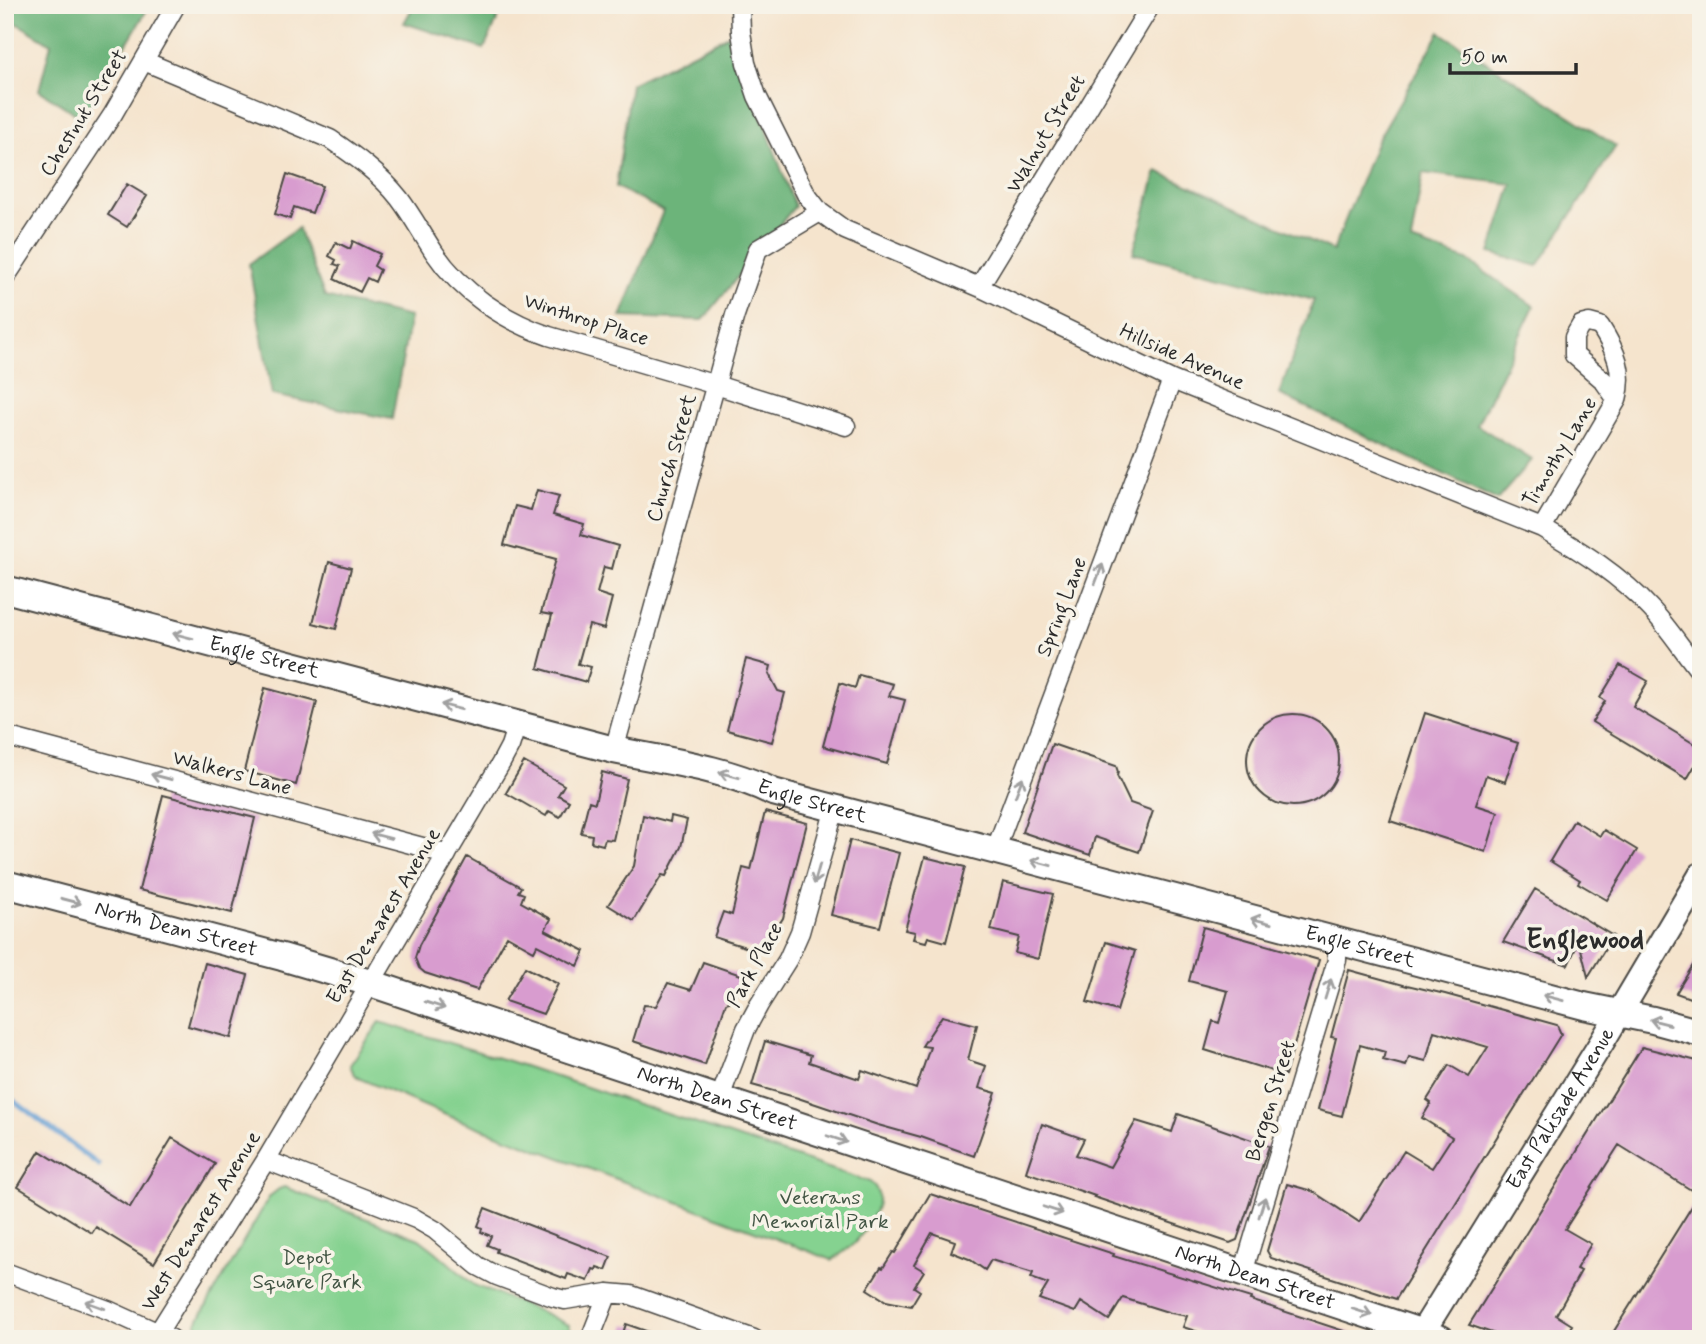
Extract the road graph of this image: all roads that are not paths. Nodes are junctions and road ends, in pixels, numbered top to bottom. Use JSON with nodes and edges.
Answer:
{"nodes":[{"id":1,"x":176,"y":5,"type":"edge"},
{"id":2,"x":740,"y":5,"type":"edge"},
{"id":3,"x":1152,"y":5,"type":"edge"},
{"id":4,"x":144,"y":61,"type":"junction"},
{"id":5,"x":820,"y":212,"type":"junction"},
{"id":6,"x":5,"y":278,"type":"edge"},
{"id":7,"x":979,"y":287,"type":"junction"},
{"id":8,"x":1172,"y":380,"type":"junction"},
{"id":9,"x":716,"y":385,"type":"junction"},
{"id":10,"x":1618,"y":400,"type":"dead end"},
{"id":11,"x":846,"y":426,"type":"dead end"},
{"id":12,"x":1542,"y":528,"type":"junction"},
{"id":13,"x":5,"y":590,"type":"edge"},
{"id":14,"x":1701,"y":673,"type":"edge"},
{"id":15,"x":517,"y":724,"type":"junction"},
{"id":16,"x":5,"y":736,"type":"edge"},
{"id":17,"x":614,"y":750,"type":"junction"},
{"id":18,"x":835,"y":808,"type":"junction"},
{"id":19,"x":995,"y":851,"type":"junction"},
{"id":20,"x":447,"y":855,"type":"junction"},
{"id":21,"x":1701,"y":875,"type":"edge"},
{"id":22,"x":5,"y":884,"type":"edge"},
{"id":23,"x":1338,"y":941,"type":"junction"},
{"id":24,"x":370,"y":983,"type":"junction"},
{"id":25,"x":1619,"y":1014,"type":"junction"},
{"id":26,"x":1701,"y":1033,"type":"edge"},
{"id":27,"x":719,"y":1100,"type":"junction"},
{"id":28,"x":286,"y":1127,"type":"joint"},
{"id":29,"x":266,"y":1160,"type":"junction"},
{"id":30,"x":5,"y":1272,"type":"edge"},
{"id":31,"x":1243,"y":1273,"type":"junction"},
{"id":32,"x":608,"y":1293,"type":"junction"},
{"id":33,"x":161,"y":1337,"type":"edge"},
{"id":34,"x":1427,"y":1337,"type":"edge"},
{"id":35,"x":590,"y":1339,"type":"edge"},
{"id":36,"x":754,"y":1339,"type":"edge"}],
"edges":[{"from":1,"to":4,"type":"street","name":"Chestnut Street"},
{"from":2,"to":5,"type":"street","name":"Hillside Avenue"},
{"from":3,"to":7,"type":"street","name":"Walnut Street"},
{"from":4,"to":6,"type":"street","name":"Chestnut Street"},
{"from":4,"to":9,"type":"street","name":"Winthrop Place"},
{"from":5,"to":7,"type":"street","name":"Hillside Avenue"},
{"from":5,"to":9,"type":"street","name":"Church Street"},
{"from":7,"to":8,"type":"street","name":"Hillside Avenue"},
{"from":8,"to":12,"type":"street","name":"Hillside Avenue"},
{"from":19,"to":8,"type":"street","name":"Spring Lane","one_way":true},
{"from":9,"to":11,"type":"street","name":"Winthrop Place"},
{"from":9,"to":17,"type":"street","name":"Church Street"},
{"from":10,"to":12,"type":"street","name":"Timothy Lane"},
{"from":12,"to":14,"type":"street","name":"Hillside Avenue"},
{"from":15,"to":13,"type":"main road","name":"Engle Street","one_way":true},
{"from":15,"to":17,"type":"main road","name":"Engle Street"},
{"from":15,"to":20,"type":"street","name":"East Demarest Avenue"},
{"from":20,"to":16,"type":"street","name":"Walkers Lane","one_way":true},
{"from":18,"to":17,"type":"main road","name":"Engle Street","one_way":true},
{"from":18,"to":19,"type":"main road","name":"Engle Street"},
{"from":18,"to":27,"type":"street","name":"Park Place","one_way":true},
{"from":23,"to":19,"type":"main road","name":"Engle Street","one_way":true},
{"from":20,"to":24,"type":"street","name":"East Demarest Avenue"},
{"from":21,"to":25,"type":"main road","name":"East Palisade Avenue"},
{"from":22,"to":24,"type":"main road","name":"North Dean Street","one_way":true},
{"from":25,"to":23,"type":"main road","name":"Engle Street","one_way":true},
{"from":31,"to":23,"type":"street","name":"Bergen Street","one_way":true},
{"from":24,"to":27,"type":"main road","name":"North Dean Street","one_way":true},
{"from":24,"to":28,"type":"street","name":"East Demarest Avenue"},
{"from":26,"to":25,"type":"main road","name":"Engle Street","one_way":true},
{"from":25,"to":34,"type":"main road","name":"East Palisade Avenue"},
{"from":27,"to":31,"type":"main road","name":"North Dean Street","one_way":true},
{"from":28,"to":29,"type":"street","name":"West Demarest Avenue"},
{"from":29,"to":32,"type":"street"},
{"from":29,"to":33,"type":"street","name":"West Demarest Avenue"},
{"from":33,"to":30,"type":"street","one_way":true},
{"from":31,"to":34,"type":"main road","name":"North Dean Street","one_way":true},
{"from":32,"to":35,"type":"street"},
{"from":32,"to":36,"type":"street"}]}
